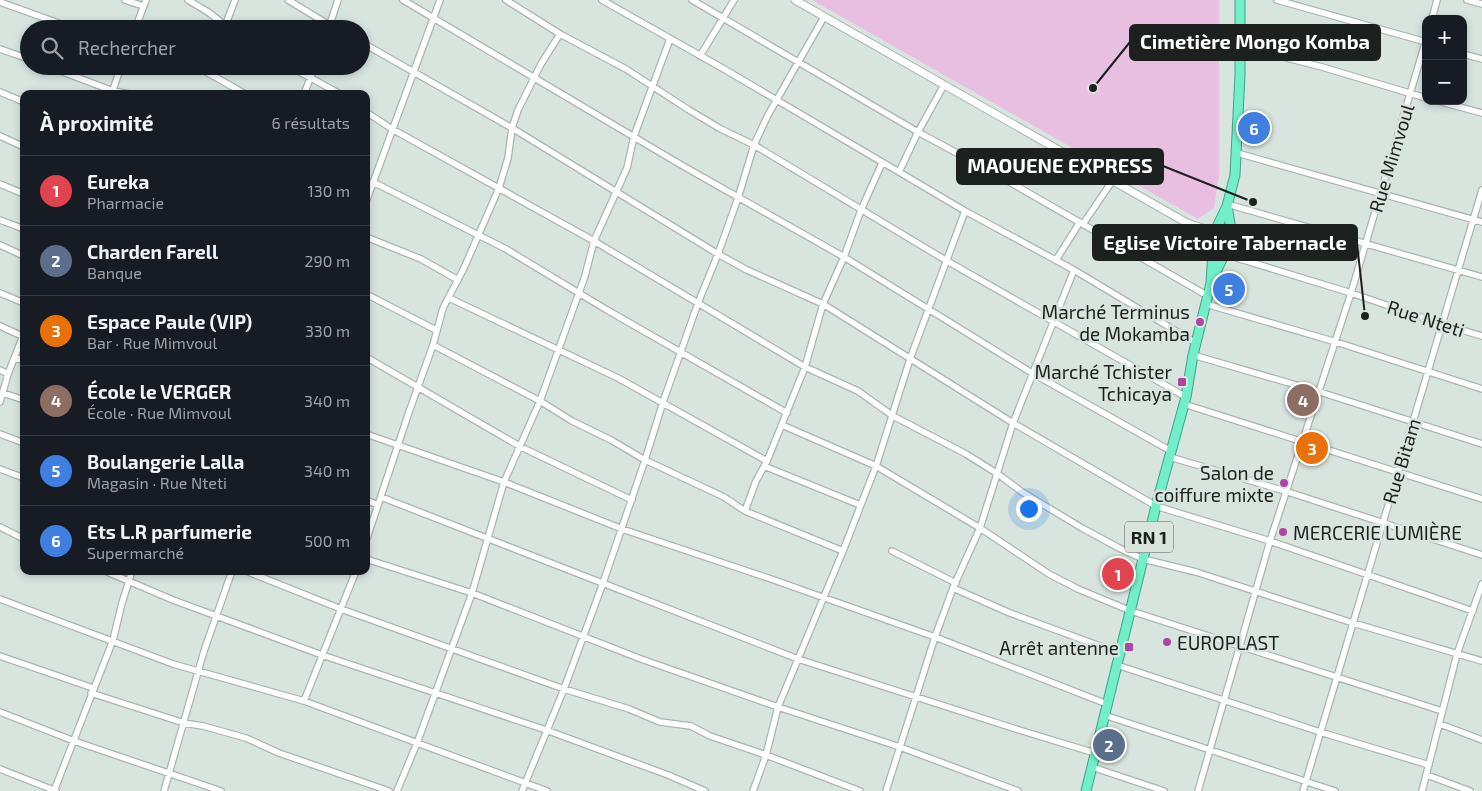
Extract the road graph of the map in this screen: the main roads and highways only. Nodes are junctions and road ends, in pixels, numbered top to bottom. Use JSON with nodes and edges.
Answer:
{"nodes":[{"id":1,"x":1240,"y":0,"type":"edge"},
{"id":2,"x":1227,"y":205,"type":"junction"},
{"id":3,"x":1214,"y":230,"type":"junction"},
{"id":4,"x":1232,"y":235,"type":"junction"},
{"id":5,"x":1213,"y":251,"type":"junction"},
{"id":6,"x":1226,"y":252,"type":"junction"},
{"id":7,"x":1211,"y":282,"type":"junction"},
{"id":8,"x":1086,"y":791,"type":"edge"}],
"edges":[{"from":1,"to":2,"type":"highway"},
{"from":2,"to":3,"type":"highway"},
{"from":2,"to":4,"type":"highway"},
{"from":3,"to":4,"type":"highway"},
{"from":3,"to":5,"type":"highway"},
{"from":4,"to":6,"type":"highway"},
{"from":5,"to":6,"type":"highway"},
{"from":5,"to":7,"type":"highway","number":"RN 1"},
{"from":6,"to":7,"type":"highway","number":"RN 1"},
{"from":7,"to":8,"type":"highway","number":"RN 1"}]}
